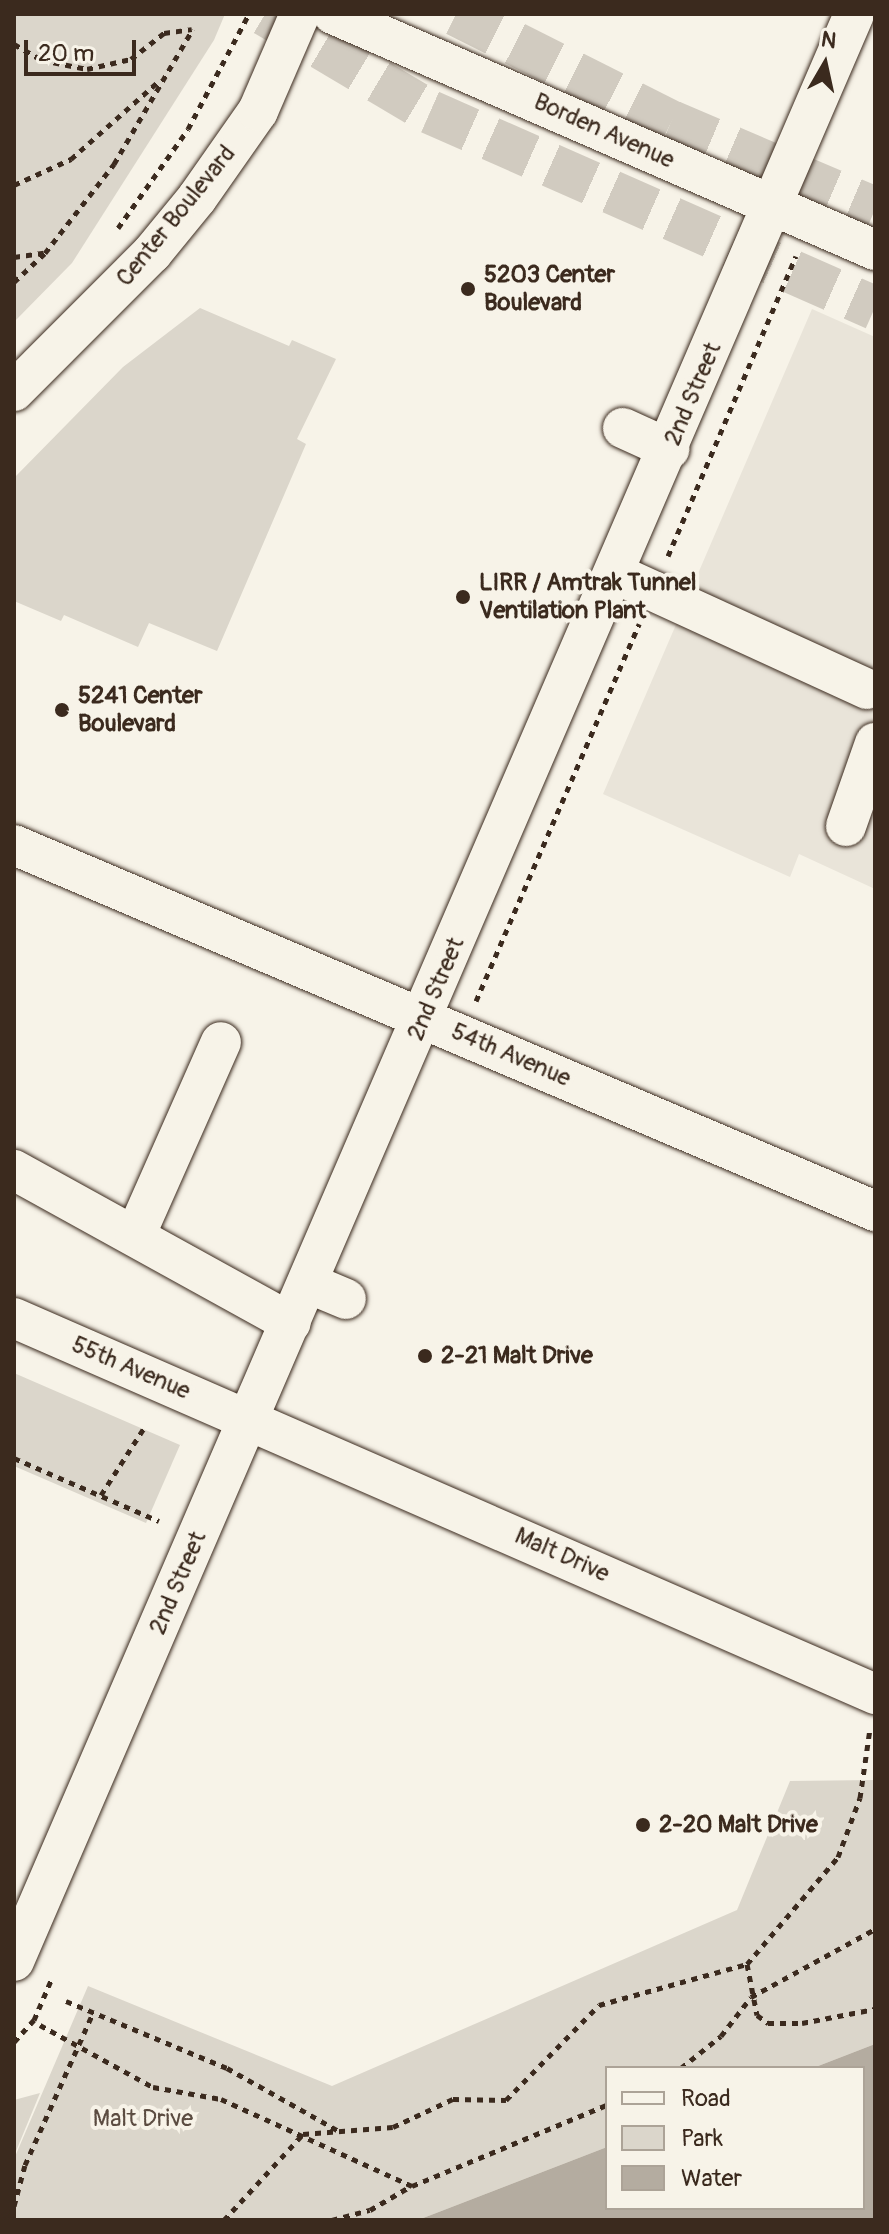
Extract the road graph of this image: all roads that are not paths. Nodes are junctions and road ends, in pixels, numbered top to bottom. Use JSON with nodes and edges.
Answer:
{"nodes":[{"id":1,"x":300,"y":14,"type":"edge"},
{"id":2,"x":333,"y":14,"type":"edge"},
{"id":3,"x":854,"y":14,"type":"edge"},
{"id":4,"x":775,"y":205,"type":"junction"},
{"id":5,"x":875,"y":250,"type":"edge"},
{"id":6,"x":14,"y":391,"type":"edge"},
{"id":7,"x":623,"y":428,"type":"dead end"},
{"id":8,"x":669,"y":449,"type":"junction"},
{"id":9,"x":616,"y":574,"type":"junction"},
{"id":10,"x":872,"y":688,"type":"edge"},
{"id":11,"x":875,"y":743,"type":"edge"},
{"id":12,"x":846,"y":826,"type":"dead end"},
{"id":13,"x":14,"y":845,"type":"edge"},
{"id":14,"x":425,"y":1017,"type":"junction"},
{"id":15,"x":221,"y":1042,"type":"dead end"},
{"id":16,"x":14,"y":1170,"type":"edge"},
{"id":17,"x":875,"y":1211,"type":"edge"},
{"id":18,"x":135,"y":1236,"type":"junction"},
{"id":19,"x":308,"y":1283,"type":"junction"},
{"id":20,"x":346,"y":1299,"type":"dead end"},
{"id":21,"x":14,"y":1318,"type":"edge"},
{"id":22,"x":291,"y":1323,"type":"junction"},
{"id":23,"x":248,"y":1418,"type":"junction"},
{"id":24,"x":873,"y":1711,"type":"edge"},
{"id":25,"x":14,"y":1961,"type":"edge"}],
"edges":[{"from":1,"to":6,"type":"street","name":"Center Boulevard"},
{"from":2,"to":4,"type":"street","name":"Borden Avenue"},
{"from":3,"to":4,"type":"street","name":"2nd Street"},
{"from":4,"to":5,"type":"street","name":"Borden Avenue"},
{"from":4,"to":8,"type":"street","name":"2nd Street"},
{"from":7,"to":8,"type":"street"},
{"from":8,"to":9,"type":"street","name":"2nd Street"},
{"from":9,"to":10,"type":"street"},
{"from":9,"to":14,"type":"street","name":"2nd Street"},
{"from":11,"to":12,"type":"street"},
{"from":13,"to":14,"type":"street","name":"54th Avenue"},
{"from":14,"to":17,"type":"street","name":"54th Avenue"},
{"from":14,"to":19,"type":"street","name":"2nd Street"},
{"from":15,"to":18,"type":"street"},
{"from":16,"to":18,"type":"street"},
{"from":18,"to":22,"type":"street"},
{"from":19,"to":20,"type":"street"},
{"from":19,"to":22,"type":"street","name":"2nd Street"},
{"from":21,"to":23,"type":"street","name":"55th Avenue"},
{"from":22,"to":23,"type":"street","name":"2nd Street"},
{"from":23,"to":24,"type":"street","name":"Malt Drive"},
{"from":23,"to":25,"type":"street","name":"2nd Street"}]}
